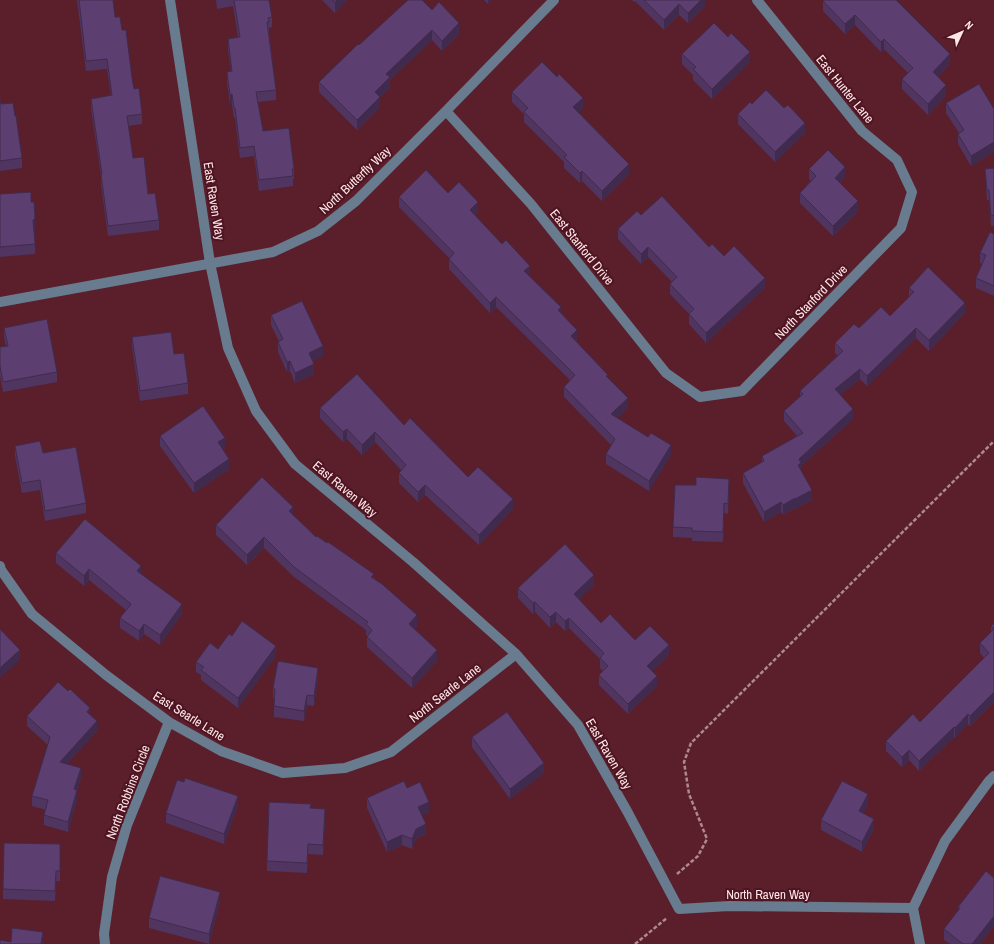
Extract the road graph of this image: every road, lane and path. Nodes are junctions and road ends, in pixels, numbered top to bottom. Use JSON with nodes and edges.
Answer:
{"nodes":[{"id":1,"x":170,"y":0,"type":"edge"},
{"id":2,"x":554,"y":0,"type":"edge"},
{"id":3,"x":757,"y":0,"type":"edge"},
{"id":4,"x":446,"y":111,"type":"junction"},
{"id":5,"x":912,"y":192,"type":"joint"},
{"id":6,"x":210,"y":263,"type":"junction"},
{"id":7,"x":0,"y":302,"type":"edge"},
{"id":8,"x":700,"y":397,"type":"joint"},
{"id":9,"x":994,"y":441,"type":"edge"},
{"id":10,"x":0,"y":566,"type":"edge"},
{"id":11,"x":516,"y":654,"type":"junction"},
{"id":12,"x":169,"y":722,"type":"junction"},
{"id":13,"x":391,"y":752,"type":"joint"},
{"id":14,"x":994,"y":776,"type":"edge"},
{"id":15,"x":676,"y":875,"type":"dead end"},
{"id":16,"x":913,"y":908,"type":"junction"},
{"id":17,"x":679,"y":909,"type":"junction"},
{"id":18,"x":105,"y":944,"type":"edge"},
{"id":19,"x":635,"y":944,"type":"edge"},
{"id":20,"x":920,"y":944,"type":"edge"}],
"edges":[{"from":1,"to":6,"type":"street","name":"East Raven Way"},
{"from":2,"to":4,"type":"street","name":"North Butterfly Way"},
{"from":3,"to":5,"type":"street","name":"East Hunter Lane"},
{"from":4,"to":6,"type":"street","name":"North Butterfly Way"},
{"from":4,"to":8,"type":"street","name":"East Stanford Drive"},
{"from":5,"to":8,"type":"street","name":"North Stanford Drive"},
{"from":6,"to":7,"type":"street","name":"North Butterfly Way"},
{"from":6,"to":11,"type":"street","name":"East Raven Way"},
{"from":9,"to":15,"type":"path"},
{"from":10,"to":12,"type":"street","name":"East Searle Lane"},
{"from":11,"to":13,"type":"street","name":"North Searle Lane"},
{"from":11,"to":17,"type":"street","name":"East Raven Way"},
{"from":12,"to":13,"type":"street","name":"East Searle Lane"},
{"from":12,"to":18,"type":"street","name":"North Robbins Circle"},
{"from":14,"to":16,"type":"street"},
{"from":16,"to":17,"type":"street","name":"North Raven Way"},
{"from":16,"to":20,"type":"street"},
{"from":17,"to":19,"type":"path"}]}
